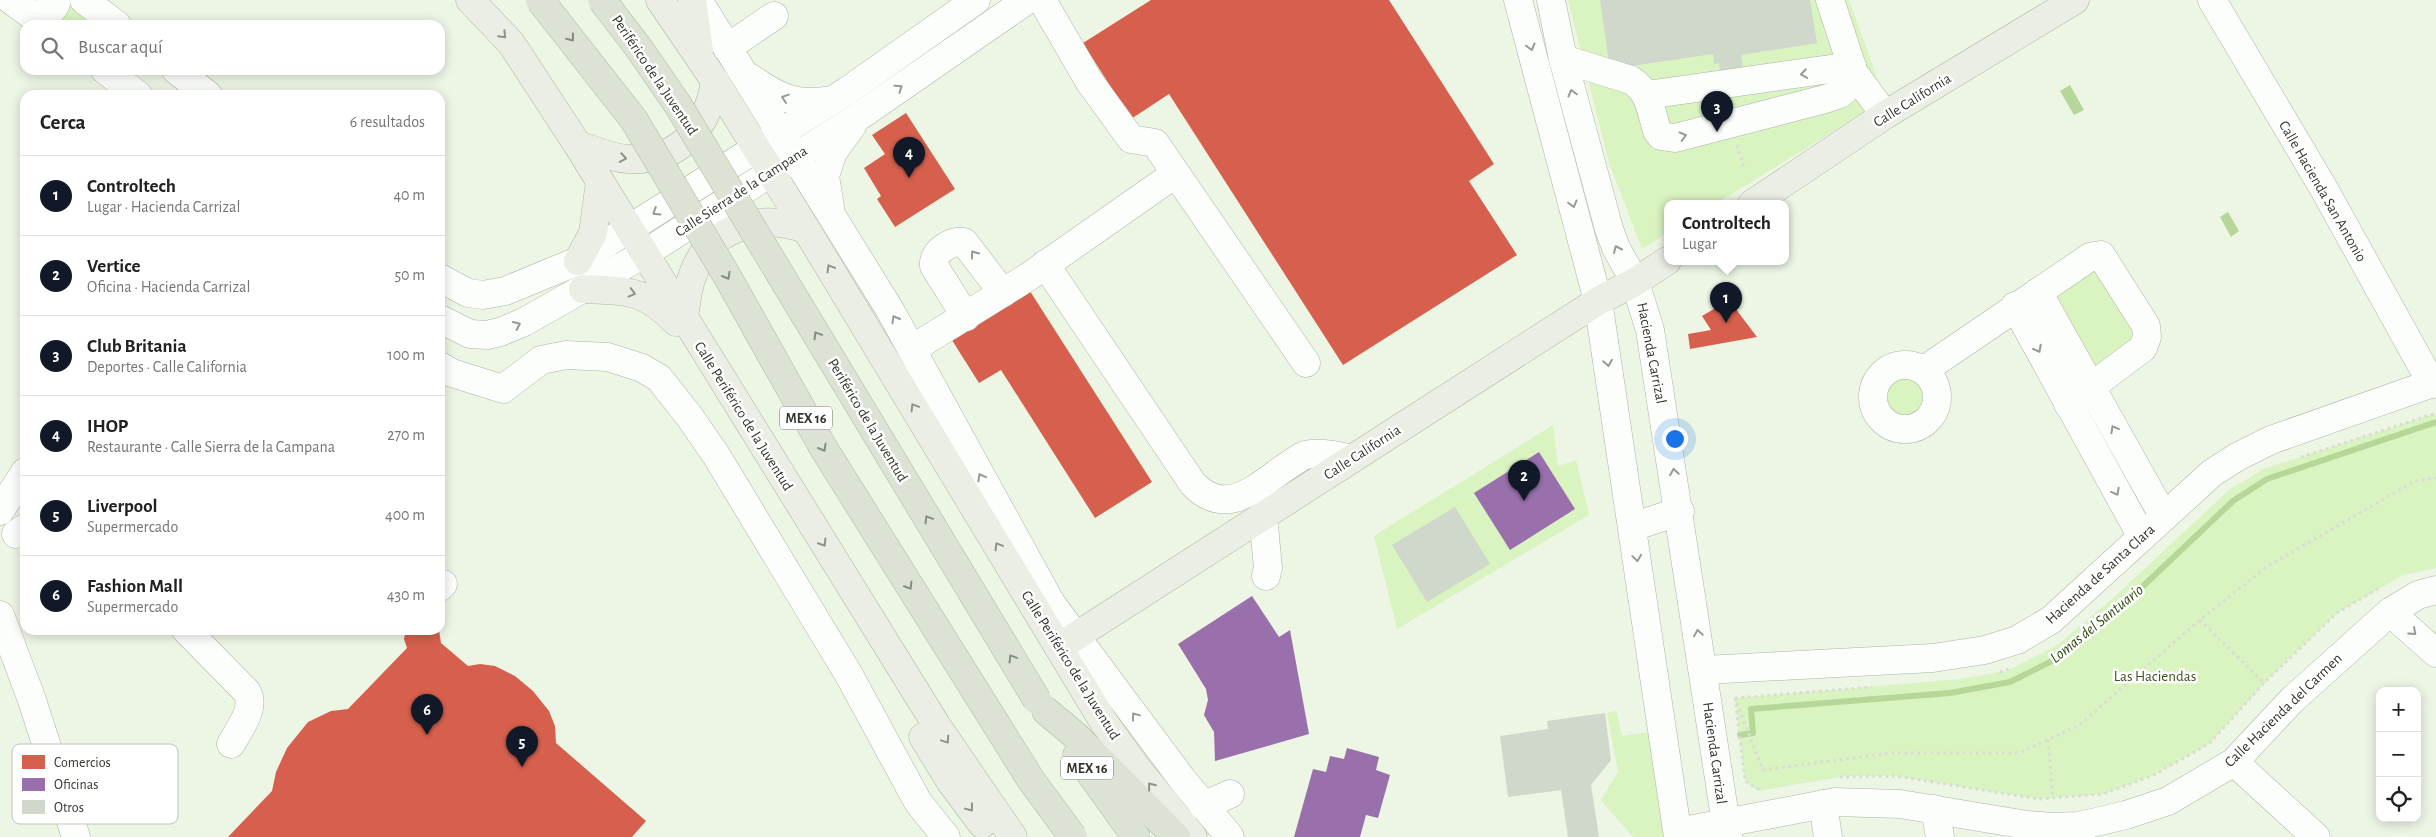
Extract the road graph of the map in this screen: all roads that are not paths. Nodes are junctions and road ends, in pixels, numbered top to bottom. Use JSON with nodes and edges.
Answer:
{"nodes":[{"id":1,"x":57,"y":0,"type":"edge"},
{"id":2,"x":84,"y":0,"type":"edge"},
{"id":3,"x":470,"y":0,"type":"edge"},
{"id":4,"x":540,"y":0,"type":"edge"},
{"id":5,"x":602,"y":0,"type":"edge"},
{"id":6,"x":660,"y":0,"type":"edge"},
{"id":7,"x":692,"y":0,"type":"edge"},
{"id":8,"x":698,"y":0,"type":"edge"},
{"id":9,"x":976,"y":0,"type":"edge"},
{"id":10,"x":1027,"y":0,"type":"edge"},
{"id":11,"x":1042,"y":0,"type":"edge"},
{"id":12,"x":1518,"y":0,"type":"edge"},
{"id":13,"x":1551,"y":0,"type":"edge"},
{"id":14,"x":1830,"y":0,"type":"edge"},
{"id":15,"x":2075,"y":0,"type":"edge"},
{"id":16,"x":2212,"y":0,"type":"edge"},
{"id":17,"x":29,"y":13,"type":"edge"},
{"id":18,"x":774,"y":16,"type":"dead end"},
{"id":19,"x":110,"y":20,"type":"edge"},
{"id":20,"x":916,"y":43,"type":"junction"},
{"id":21,"x":727,"y":48,"type":"junction"},
{"id":22,"x":1563,"y":59,"type":"junction"},
{"id":23,"x":932,"y":65,"type":"junction"},
{"id":24,"x":708,"y":70,"type":"junction"},
{"id":25,"x":742,"y":72,"type":"junction"},
{"id":26,"x":1855,"y":72,"type":"junction"},
{"id":27,"x":111,"y":75,"type":"edge"},
{"id":28,"x":182,"y":75,"type":"edge"},
{"id":29,"x":131,"y":90,"type":"edge"},
{"id":30,"x":198,"y":90,"type":"edge"},
{"id":31,"x":1647,"y":95,"type":"junction"},
{"id":32,"x":833,"y":100,"type":"junction"},
{"id":33,"x":864,"y":113,"type":"junction"},
{"id":34,"x":1886,"y":115,"type":"junction"},
{"id":35,"x":780,"y":133,"type":"junction"},
{"id":36,"x":577,"y":144,"type":"junction"},
{"id":37,"x":756,"y":148,"type":"junction"},
{"id":38,"x":795,"y":157,"type":"junction"},
{"id":39,"x":771,"y":173,"type":"junction"},
{"id":40,"x":1175,"y":174,"type":"junction"},
{"id":41,"x":600,"y":182,"type":"junction"},
{"id":42,"x":1758,"y":200,"type":"edge"},
{"id":43,"x":831,"y":216,"type":"junction"},
{"id":44,"x":806,"y":228,"type":"junction"},
{"id":45,"x":629,"y":229,"type":"junction"},
{"id":46,"x":644,"y":254,"type":"junction"},
{"id":47,"x":578,"y":261,"type":"junction"},
{"id":48,"x":1664,"y":263,"type":"edge"},
{"id":49,"x":1045,"y":264,"type":"junction"},
{"id":50,"x":445,"y":281,"type":"edge"},
{"id":51,"x":1636,"y":282,"type":"junction"},
{"id":52,"x":583,"y":289,"type":"junction"},
{"id":53,"x":2038,"y":292,"type":"junction"},
{"id":54,"x":1003,"y":293,"type":"junction"},
{"id":55,"x":1598,"y":301,"type":"junction"},
{"id":56,"x":2016,"y":306,"type":"junction"},
{"id":57,"x":966,"y":317,"type":"junction"},
{"id":58,"x":684,"y":318,"type":"junction"},
{"id":59,"x":445,"y":322,"type":"edge"},
{"id":60,"x":912,"y":349,"type":"junction"},
{"id":61,"x":703,"y":350,"type":"junction"},
{"id":62,"x":1306,"y":363,"type":"dead end"},
{"id":63,"x":445,"y":369,"type":"edge"},
{"id":64,"x":1924,"y":370,"type":"dead end"},
{"id":65,"x":2434,"y":383,"type":"edge"},
{"id":66,"x":2091,"y":388,"type":"junction"},
{"id":67,"x":2068,"y":404,"type":"junction"},
{"id":68,"x":755,"y":434,"type":"junction"},
{"id":69,"x":1352,"y":459,"type":"junction"},
{"id":70,"x":20,"y":480,"type":"edge"},
{"id":71,"x":0,"y":511,"type":"edge"},
{"id":72,"x":1680,"y":511,"type":"junction"},
{"id":73,"x":1263,"y":516,"type":"junction"},
{"id":74,"x":2164,"y":517,"type":"junction"},
{"id":75,"x":1633,"y":527,"type":"junction"},
{"id":76,"x":2142,"y":537,"type":"junction"},
{"id":77,"x":1266,"y":576,"type":"dead end"},
{"id":78,"x":2430,"y":599,"type":"edge"},
{"id":79,"x":2390,"y":612,"type":"junction"},
{"id":80,"x":0,"y":615,"type":"edge"},
{"id":81,"x":191,"y":635,"type":"edge"},
{"id":82,"x":1068,"y":643,"type":"junction"},
{"id":83,"x":2436,"y":652,"type":"edge"},
{"id":84,"x":1704,"y":670,"type":"junction"},
{"id":85,"x":1042,"y":705,"type":"junction"},
{"id":86,"x":46,"y":744,"type":"edge"},
{"id":87,"x":231,"y":744,"type":"dead end"},
{"id":88,"x":2234,"y":762,"type":"junction"},
{"id":89,"x":950,"y":781,"type":"junction"},
{"id":90,"x":1230,"y":794,"type":"dead end"},
{"id":91,"x":918,"y":802,"type":"junction"},
{"id":92,"x":1823,"y":804,"type":"junction"},
{"id":93,"x":1203,"y":806,"type":"junction"},
{"id":94,"x":1935,"y":809,"type":"junction"},
{"id":95,"x":72,"y":824,"type":"edge"},
{"id":96,"x":1965,"y":826,"type":"edge"},
{"id":97,"x":1727,"y":830,"type":"edge"},
{"id":98,"x":1678,"y":835,"type":"edge"},
{"id":99,"x":76,"y":837,"type":"edge"},
{"id":100,"x":946,"y":837,"type":"edge"},
{"id":101,"x":992,"y":837,"type":"edge"},
{"id":102,"x":1013,"y":837,"type":"edge"},
{"id":103,"x":1072,"y":837,"type":"edge"},
{"id":104,"x":1136,"y":837,"type":"edge"},
{"id":105,"x":1176,"y":837,"type":"edge"},
{"id":106,"x":1193,"y":837,"type":"edge"},
{"id":107,"x":1230,"y":837,"type":"edge"},
{"id":108,"x":1828,"y":837,"type":"edge"},
{"id":109,"x":1940,"y":837,"type":"edge"},
{"id":110,"x":2316,"y":837,"type":"edge"}],
"edges":[{"from":1,"to":17,"type":"street"},
{"from":2,"to":19,"type":"street"},
{"from":3,"to":36,"type":"main road","name":"Calle Periférico de la Juventud","one_way":true},
{"from":4,"to":103,"type":"highway","number":"MEX 16","one_way":true,"bridge":true},
{"from":85,"to":5,"type":"highway","name":"Periférico de la Juventud","number":"MEX 16","one_way":true,"bridge":true},
{"from":6,"to":24,"type":"main road","name":"Calle Periférico de la Juventud"},
{"from":7,"to":24,"type":"main road"},
{"from":8,"to":21,"type":"street"},
{"from":9,"to":20,"type":"street","name":"Calle Sierra de la Campana"},
{"from":10,"to":23,"type":"street","name":"Calle Sierra de la Campana"},
{"from":11,"to":40,"type":"street"},
{"from":12,"to":55,"type":"street","one_way":true},
{"from":13,"to":22,"type":"street","name":"Hacienda Carrizal"},
{"from":14,"to":26,"type":"street"},
{"from":15,"to":34,"type":"main road","name":"Calle California"},
{"from":16,"to":65,"type":"street","name":"Calle Hacienda San Antonio"},
{"from":18,"to":21,"type":"street"},
{"from":20,"to":23,"type":"street"},
{"from":20,"to":32,"type":"street","name":"Calle Sierra de la Campana"},
{"from":21,"to":25,"type":"street"},
{"from":22,"to":31,"type":"street"},
{"from":51,"to":22,"type":"street","name":"Hacienda Carrizal","one_way":true},
{"from":33,"to":23,"type":"street","name":"Calle Sierra de la Campana","one_way":true},
{"from":36,"to":24,"type":"main road","one_way":true},
{"from":24,"to":37,"type":"main road","name":"Calle Periférico de la Juventud"},
{"from":32,"to":25,"type":"street","one_way":true},
{"from":25,"to":35,"type":"street"},
{"from":26,"to":31,"type":"street","one_way":true},
{"from":31,"to":26,"type":"street","one_way":true},
{"from":26,"to":34,"type":"street"},
{"from":27,"to":29,"type":"street"},
{"from":28,"to":30,"type":"street"},
{"from":32,"to":35,"type":"street","name":"Calle Sierra de la Campana"},
{"from":33,"to":38,"type":"street","name":"Calle Sierra de la Campana"},
{"from":33,"to":43,"type":"street"},
{"from":34,"to":42,"type":"main road","name":"Calle California"},
{"from":35,"to":37,"type":"street","name":"Calle Sierra de la Campana"},
{"from":35,"to":38,"type":"street"},
{"from":36,"to":41,"type":"main road","name":"Calle Periférico de la Juventud"},
{"from":37,"to":39,"type":"main road","name":"Calle Periférico de la Juventud"},
{"from":37,"to":45,"type":"street","name":"Calle Sierra de la Campana","one_way":true},
{"from":38,"to":39,"type":"street","name":"Calle Sierra de la Campana"},
{"from":38,"to":43,"type":"street"},
{"from":39,"to":44,"type":"main road","name":"Calle Periférico de la Juventud"},
{"from":39,"to":46,"type":"street","name":"Calle Sierra de la Campana"},
{"from":40,"to":49,"type":"street"},
{"from":40,"to":62,"type":"street"},
{"from":41,"to":45,"type":"main road","name":"Calle Periférico de la Juventud"},
{"from":41,"to":47,"type":"main road"},
{"from":60,"to":43,"type":"street","one_way":true},
{"from":44,"to":58,"type":"main road"},
{"from":82,"to":44,"type":"main road","name":"Calle Periférico de la Juventud","one_way":true},
{"from":45,"to":46,"type":"main road","name":"Calle Periférico de la Juventud"},
{"from":45,"to":47,"type":"street","name":"Calle Sierra de la Campana"},
{"from":46,"to":52,"type":"street","name":"Calle Sierra de la Campana"},
{"from":46,"to":58,"type":"main road","name":"Calle Periférico de la Juventud"},
{"from":47,"to":50,"type":"street","name":"Calle Sierra de la Campana"},
{"from":48,"to":51,"type":"main road","name":"Calle California"},
{"from":49,"to":54,"type":"street"},
{"from":49,"to":69,"type":"street"},
{"from":51,"to":55,"type":"main road","name":"Calle California"},
{"from":72,"to":51,"type":"street","name":"Hacienda Carrizal","one_way":true},
{"from":59,"to":52,"type":"street","name":"Calle Sierra de la Campana","one_way":true},
{"from":52,"to":61,"type":"main road","one_way":true},
{"from":53,"to":56,"type":"street"},
{"from":53,"to":66,"type":"street"},
{"from":53,"to":66,"type":"street"},
{"from":54,"to":57,"type":"street"},
{"from":54,"to":57,"type":"street","one_way":true},
{"from":55,"to":69,"type":"main road","name":"Calle California"},
{"from":55,"to":75,"type":"street","one_way":true},
{"from":56,"to":64,"type":"street"},
{"from":56,"to":67,"type":"street","one_way":true},
{"from":57,"to":60,"type":"street"},
{"from":58,"to":61,"type":"main road","name":"Calle Periférico de la Juventud"},
{"from":82,"to":60,"type":"street","one_way":true},
{"from":61,"to":68,"type":"main road","name":"Calle Periférico de la Juventud"},
{"from":63,"to":91,"type":"street"},
{"from":65,"to":74,"type":"street","name":"Hacienda de Santa Clara"},
{"from":66,"to":67,"type":"street"},
{"from":74,"to":66,"type":"street","one_way":true},
{"from":67,"to":76,"type":"street","one_way":true},
{"from":68,"to":89,"type":"main road"},
{"from":68,"to":102,"type":"main road","name":"Calle Periférico de la Juventud","one_way":true},
{"from":69,"to":73,"type":"main road","name":"Calle California"},
{"from":70,"to":71,"type":"street"},
{"from":72,"to":75,"type":"street"},
{"from":84,"to":72,"type":"street","name":"Hacienda Carrizal","one_way":true},
{"from":73,"to":77,"type":"street"},
{"from":73,"to":82,"type":"main road","name":"Calle California"},
{"from":74,"to":76,"type":"street","name":"Hacienda de Santa Clara"},
{"from":75,"to":98,"type":"street","one_way":true},
{"from":76,"to":84,"type":"street","name":"Hacienda de Santa Clara"},
{"from":78,"to":79,"type":"street","name":"Calle Hacienda del Carmen"},
{"from":79,"to":83,"type":"street","one_way":true},
{"from":79,"to":88,"type":"street","name":"Calle Hacienda del Carmen"},
{"from":80,"to":86,"type":"street"},
{"from":81,"to":87,"type":"street"},
{"from":93,"to":82,"type":"street","one_way":true},
{"from":106,"to":82,"type":"main road","name":"Calle Periférico de la Juventud","one_way":true},
{"from":84,"to":97,"type":"street","name":"Hacienda Carrizal"},
{"from":85,"to":104,"type":"highway","name":"Periférico de la Juventud","number":"MEX 16"},
{"from":85,"to":105,"type":"highway"},
{"from":88,"to":96,"type":"street","name":"Calle Hacienda del Carmen"},
{"from":88,"to":110,"type":"street"},
{"from":89,"to":91,"type":"street"},
{"from":89,"to":101,"type":"main road","one_way":true},
{"from":90,"to":93,"type":"street"},
{"from":91,"to":100,"type":"street"},
{"from":92,"to":94,"type":"street","name":"Calle Hacienda del Carmen"},
{"from":92,"to":97,"type":"street","name":"Calle Hacienda del Carmen"},
{"from":92,"to":108,"type":"street"},
{"from":93,"to":107,"type":"street"},
{"from":94,"to":96,"type":"street","name":"Calle Hacienda del Carmen"},
{"from":94,"to":109,"type":"street"},
{"from":95,"to":99,"type":"street"},
{"from":97,"to":98,"type":"street","name":"Calle Hacienda del Carmen"}]}
